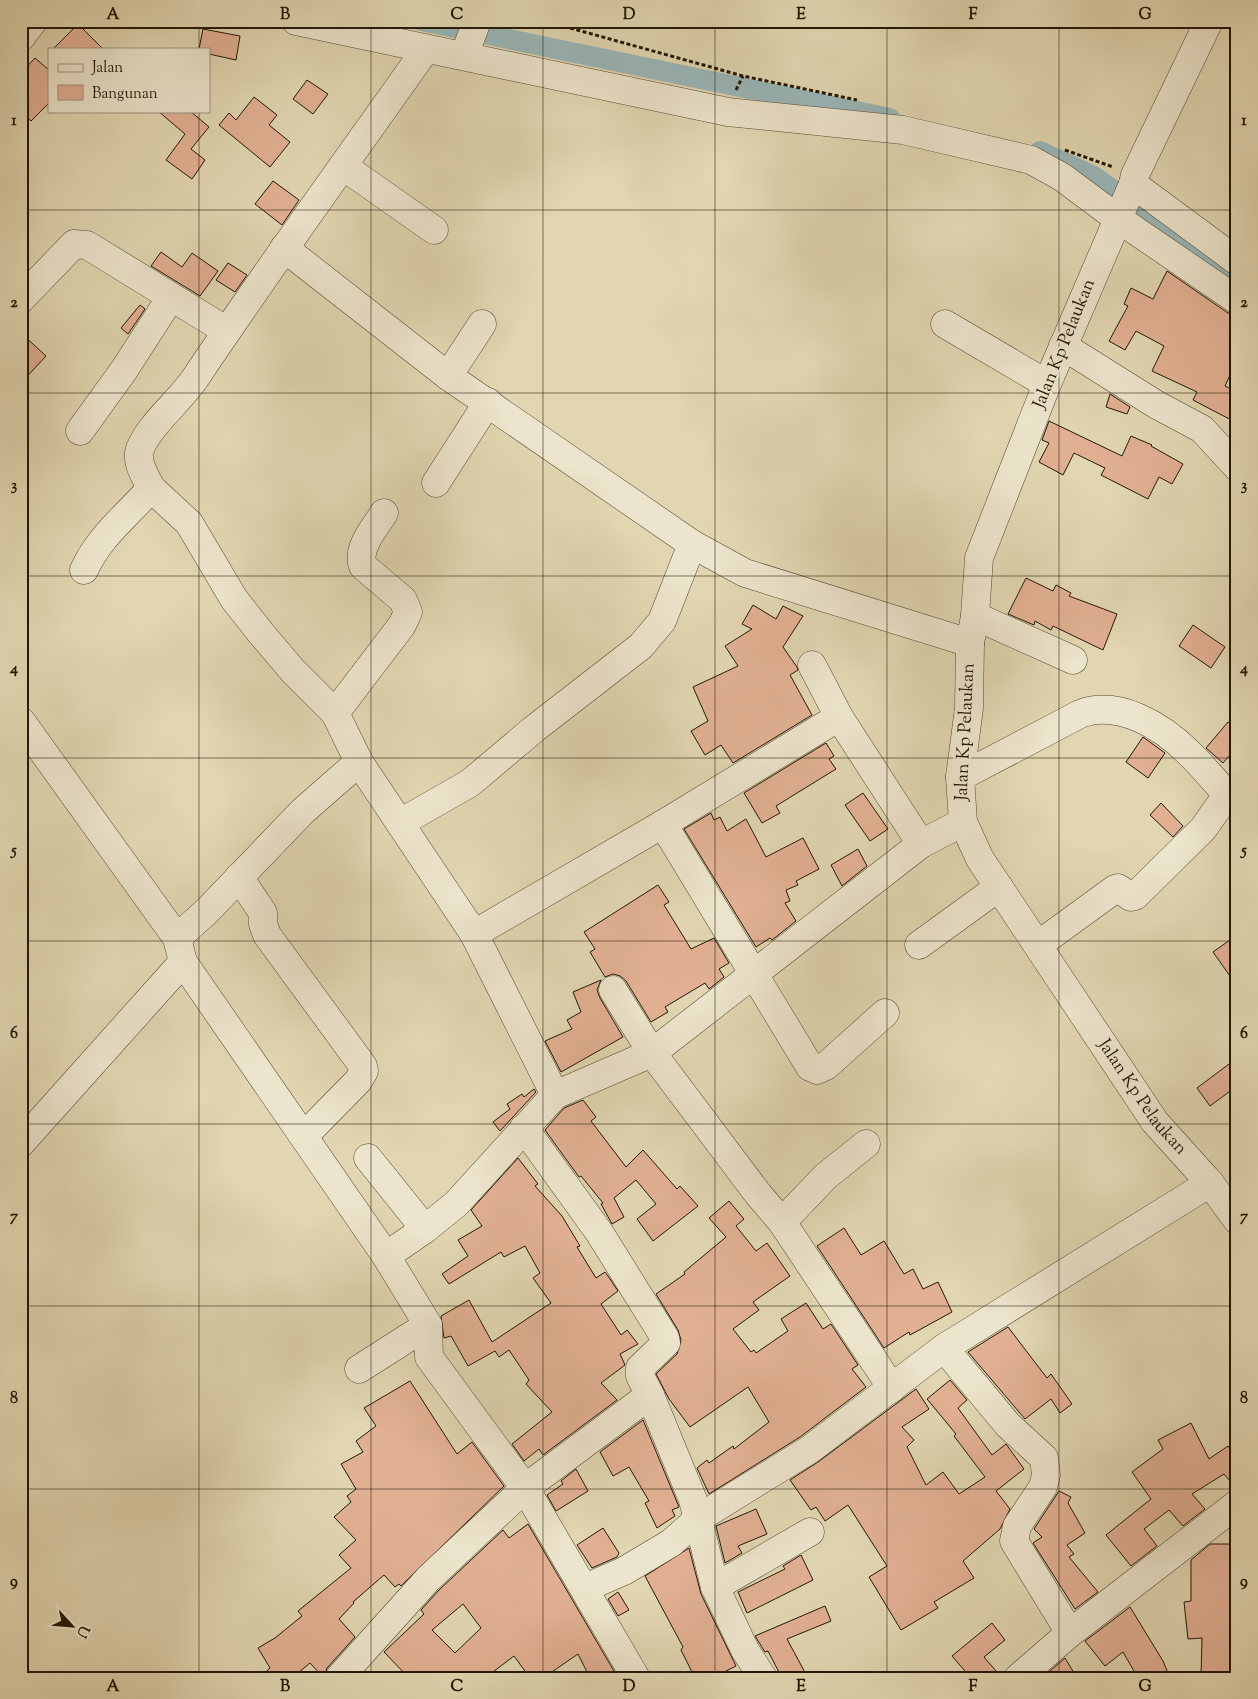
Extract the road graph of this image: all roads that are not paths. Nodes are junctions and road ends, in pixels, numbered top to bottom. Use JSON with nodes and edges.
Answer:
{"nodes":[{"id":1,"x":33,"y":21,"type":"edge"},
{"id":2,"x":296,"y":21,"type":"edge"},
{"id":3,"x":1209,"y":21,"type":"edge"},
{"id":4,"x":21,"y":37,"type":"edge"},
{"id":5,"x":471,"y":37,"type":"edge"},
{"id":6,"x":426,"y":49,"type":"junction"},
{"id":7,"x":344,"y":166,"type":"junction"},
{"id":8,"x":1134,"y":180,"type":"junction"},
{"id":9,"x":1118,"y":217,"type":"junction"},
{"id":10,"x":434,"y":230,"type":"dead end"},
{"id":11,"x":1202,"y":235,"type":"junction"},
{"id":12,"x":284,"y":248,"type":"junction"},
{"id":13,"x":1237,"y":261,"type":"edge"},
{"id":14,"x":1184,"y":264,"type":"junction"},
{"id":15,"x":171,"y":297,"type":"junction"},
{"id":16,"x":21,"y":299,"type":"edge"},
{"id":17,"x":1237,"y":300,"type":"edge"},
{"id":18,"x":482,"y":324,"type":"dead end"},
{"id":19,"x":945,"y":324,"type":"dead end"},
{"id":20,"x":227,"y":331,"type":"junction"},
{"id":21,"x":1063,"y":346,"type":"junction"},
{"id":22,"x":448,"y":376,"type":"junction"},
{"id":23,"x":1048,"y":384,"type":"junction"},
{"id":24,"x":488,"y":402,"type":"junction"},
{"id":25,"x":80,"y":431,"type":"dead end"},
{"id":26,"x":1237,"y":467,"type":"edge"},
{"id":27,"x":436,"y":483,"type":"dead end"},
{"id":28,"x":152,"y":488,"type":"junction"},
{"id":29,"x":384,"y":513,"type":"dead end"},
{"id":30,"x":692,"y":544,"type":"junction"},
{"id":31,"x":84,"y":570,"type":"dead end"},
{"id":32,"x":975,"y":616,"type":"junction"},
{"id":33,"x":970,"y":644,"type":"junction"},
{"id":34,"x":1073,"y":660,"type":"dead end"},
{"id":35,"x":812,"y":665,"type":"dead end"},
{"id":36,"x":334,"y":713,"type":"junction"},
{"id":37,"x":839,"y":717,"type":"junction"},
{"id":38,"x":21,"y":721,"type":"edge"},
{"id":39,"x":359,"y":762,"type":"junction"},
{"id":40,"x":960,"y":777,"type":"junction"},
{"id":41,"x":1232,"y":799,"type":"edge"},
{"id":42,"x":400,"y":822,"type":"junction"},
{"id":43,"x":963,"y":822,"type":"junction"},
{"id":44,"x":663,"y":824,"type":"junction"},
{"id":45,"x":921,"y":844,"type":"junction"},
{"id":46,"x":240,"y":877,"type":"junction"},
{"id":47,"x":998,"y":887,"type":"junction"},
{"id":48,"x":474,"y":934,"type":"junction"},
{"id":49,"x":919,"y":945,"type":"dead end"},
{"id":50,"x":1038,"y":945,"type":"junction"},
{"id":51,"x":180,"y":950,"type":"junction"},
{"id":52,"x":752,"y":974,"type":"junction"},
{"id":53,"x":613,"y":990,"type":"dead end"},
{"id":54,"x":885,"y":1013,"type":"dead end"},
{"id":55,"x":652,"y":1053,"type":"junction"},
{"id":56,"x":555,"y":1095,"type":"junction"},
{"id":57,"x":524,"y":1128,"type":"junction"},
{"id":58,"x":304,"y":1136,"type":"junction"},
{"id":59,"x":21,"y":1142,"type":"edge"},
{"id":60,"x":866,"y":1144,"type":"dead end"},
{"id":61,"x":368,"y":1158,"type":"dead end"},
{"id":62,"x":1210,"y":1183,"type":"junction"},
{"id":63,"x":1237,"y":1220,"type":"edge"},
{"id":64,"x":782,"y":1222,"type":"junction"},
{"id":65,"x":425,"y":1229,"type":"junction"},
{"id":66,"x":386,"y":1256,"type":"junction"},
{"id":67,"x":428,"y":1325,"type":"junction"},
{"id":68,"x":944,"y":1348,"type":"junction"},
{"id":69,"x":359,"y":1369,"type":"dead end"},
{"id":70,"x":892,"y":1388,"type":"junction"},
{"id":71,"x":650,"y":1395,"type":"junction"},
{"id":72,"x":525,"y":1488,"type":"junction"},
{"id":73,"x":1237,"y":1504,"type":"edge"},
{"id":74,"x":699,"y":1518,"type":"junction"},
{"id":75,"x":810,"y":1532,"type":"dead end"},
{"id":76,"x":715,"y":1587,"type":"junction"},
{"id":77,"x":585,"y":1588,"type":"junction"},
{"id":78,"x":1070,"y":1633,"type":"junction"},
{"id":79,"x":339,"y":1678,"type":"edge"},
{"id":80,"x":636,"y":1678,"type":"edge"},
{"id":81,"x":763,"y":1678,"type":"edge"},
{"id":82,"x":1018,"y":1678,"type":"edge"}],
"edges":[{"from":1,"to":4,"type":"street"},
{"from":2,"to":6,"type":"street"},
{"from":3,"to":8,"type":"street"},
{"from":5,"to":6,"type":"street"},
{"from":5,"to":9,"type":"street"},
{"from":6,"to":7,"type":"street"},
{"from":7,"to":10,"type":"street"},
{"from":7,"to":12,"type":"street"},
{"from":8,"to":9,"type":"street","name":"Jalan Kp Pelaukan"},
{"from":8,"to":11,"type":"street"},
{"from":9,"to":14,"type":"street"},
{"from":9,"to":21,"type":"street","name":"Jalan Kp Pelaukan"},
{"from":11,"to":13,"type":"street"},
{"from":11,"to":14,"type":"street"},
{"from":12,"to":20,"type":"street"},
{"from":12,"to":22,"type":"street"},
{"from":14,"to":17,"type":"street"},
{"from":15,"to":16,"type":"street"},
{"from":15,"to":20,"type":"street"},
{"from":15,"to":25,"type":"street"},
{"from":18,"to":22,"type":"street"},
{"from":19,"to":23,"type":"street"},
{"from":20,"to":28,"type":"street"},
{"from":21,"to":23,"type":"street","name":"Jalan Kp Pelaukan"},
{"from":21,"to":26,"type":"street"},
{"from":22,"to":24,"type":"street"},
{"from":23,"to":32,"type":"street","name":"Jalan Kp Pelaukan"},
{"from":24,"to":27,"type":"street"},
{"from":24,"to":30,"type":"street"},
{"from":28,"to":31,"type":"street"},
{"from":28,"to":36,"type":"street"},
{"from":29,"to":36,"type":"street"},
{"from":30,"to":33,"type":"street"},
{"from":30,"to":42,"type":"street"},
{"from":32,"to":33,"type":"street","name":"Jalan Kp Pelaukan"},
{"from":32,"to":34,"type":"street"},
{"from":33,"to":40,"type":"street","name":"Jalan Kp Pelaukan"},
{"from":35,"to":37,"type":"street"},
{"from":36,"to":39,"type":"street"},
{"from":37,"to":44,"type":"street"},
{"from":37,"to":45,"type":"street"},
{"from":38,"to":51,"type":"street"},
{"from":39,"to":42,"type":"street"},
{"from":39,"to":46,"type":"street"},
{"from":40,"to":41,"type":"street"},
{"from":40,"to":43,"type":"street","name":"Jalan Kp Pelaukan"},
{"from":41,"to":50,"type":"street"},
{"from":42,"to":48,"type":"street"},
{"from":43,"to":45,"type":"street"},
{"from":43,"to":47,"type":"street","name":"Jalan Kp Pelaukan"},
{"from":44,"to":48,"type":"street"},
{"from":44,"to":52,"type":"street"},
{"from":45,"to":52,"type":"street"},
{"from":46,"to":51,"type":"street"},
{"from":46,"to":58,"type":"street"},
{"from":47,"to":49,"type":"street"},
{"from":47,"to":50,"type":"street","name":"Jalan Kp Pelaukan"},
{"from":48,"to":56,"type":"street"},
{"from":50,"to":62,"type":"street","name":"Jalan Kp Pelaukan"},
{"from":51,"to":58,"type":"street"},
{"from":51,"to":59,"type":"street"},
{"from":52,"to":54,"type":"street"},
{"from":52,"to":55,"type":"street"},
{"from":53,"to":55,"type":"street"},
{"from":55,"to":56,"type":"street"},
{"from":55,"to":64,"type":"street"},
{"from":56,"to":57,"type":"street"},
{"from":57,"to":65,"type":"street"},
{"from":57,"to":71,"type":"street"},
{"from":58,"to":66,"type":"street"},
{"from":60,"to":64,"type":"street"},
{"from":61,"to":65,"type":"street"},
{"from":62,"to":63,"type":"street","name":"Jalan Kp Pelaukan"},
{"from":62,"to":68,"type":"street"},
{"from":64,"to":70,"type":"street"},
{"from":65,"to":66,"type":"street"},
{"from":66,"to":67,"type":"street"},
{"from":67,"to":69,"type":"street"},
{"from":67,"to":72,"type":"street"},
{"from":68,"to":70,"type":"street"},
{"from":68,"to":78,"type":"street"},
{"from":70,"to":74,"type":"street"},
{"from":71,"to":72,"type":"street"},
{"from":71,"to":74,"type":"street"},
{"from":72,"to":77,"type":"street"},
{"from":72,"to":79,"type":"street"},
{"from":73,"to":78,"type":"street"},
{"from":74,"to":76,"type":"street"},
{"from":74,"to":77,"type":"street"},
{"from":75,"to":76,"type":"street"},
{"from":76,"to":81,"type":"street"},
{"from":77,"to":80,"type":"street"},
{"from":78,"to":82,"type":"street"}]}
